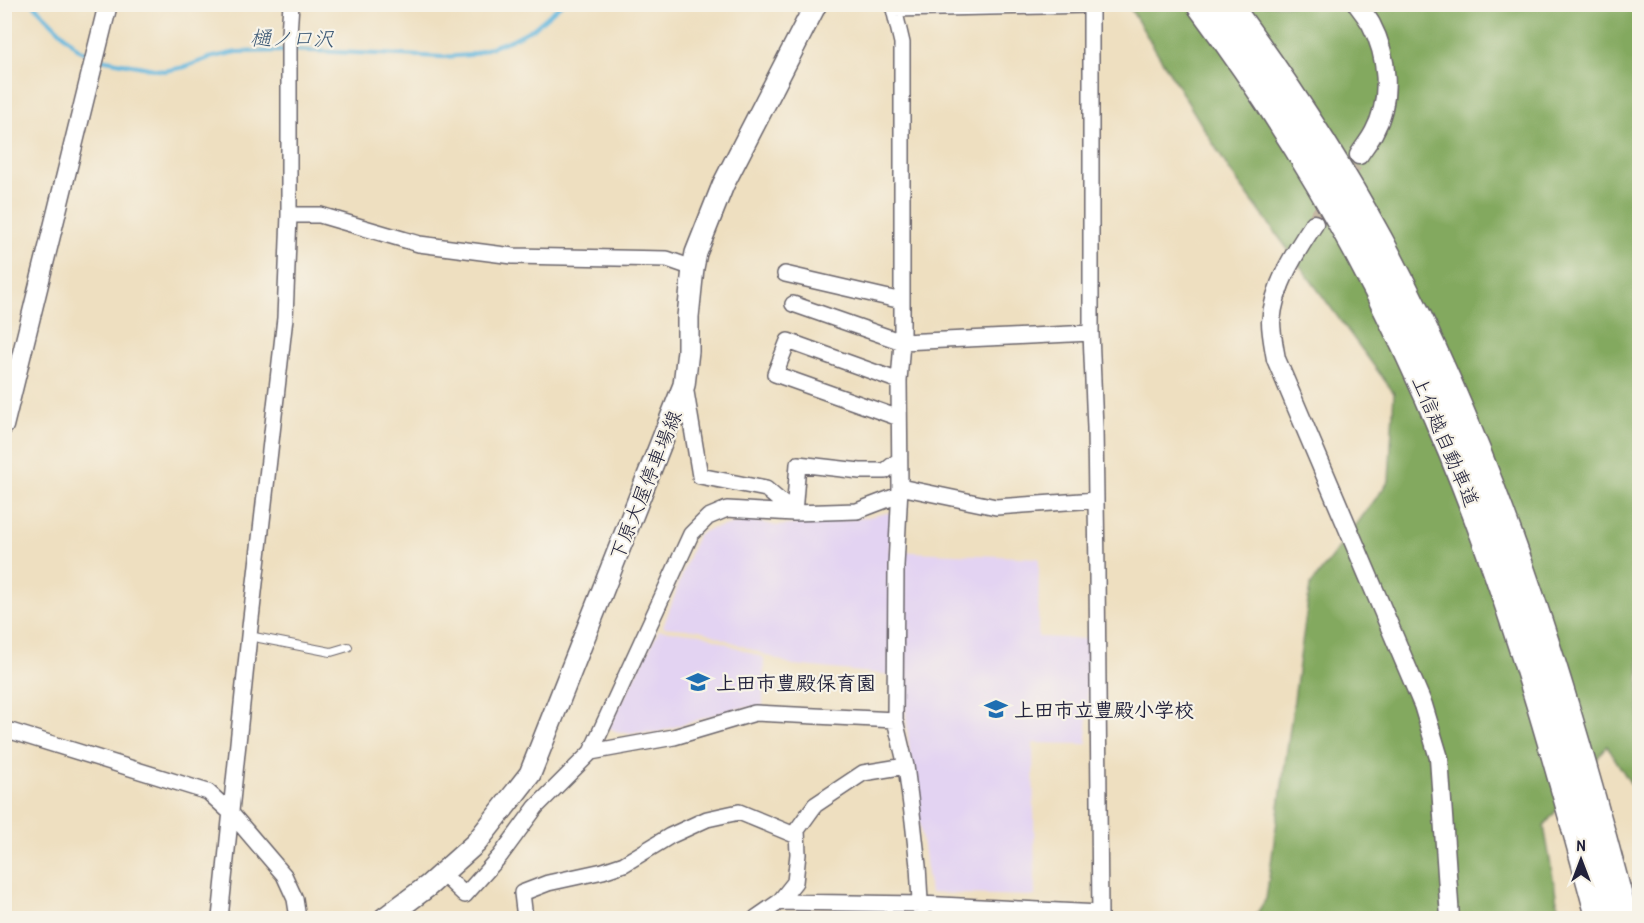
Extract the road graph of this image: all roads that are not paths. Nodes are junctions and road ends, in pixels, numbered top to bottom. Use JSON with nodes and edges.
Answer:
{"nodes":[{"id":1,"x":108,"y":4,"type":"edge"},
{"id":2,"x":291,"y":4,"type":"edge"},
{"id":3,"x":816,"y":4,"type":"edge"},
{"id":4,"x":1357,"y":4,"type":"edge"},
{"id":5,"x":1091,"y":5,"type":"edge"},
{"id":6,"x":1210,"y":5,"type":"edge"},
{"id":7,"x":893,"y":7,"type":"edge"},
{"id":8,"x":1359,"y":155,"type":"tunnel mouth"},
{"id":9,"x":289,"y":215,"type":"junction"},
{"id":10,"x":1314,"y":224,"type":"tunnel mouth"},
{"id":11,"x":693,"y":268,"type":"junction"},
{"id":12,"x":784,"y":274,"type":"dead end"},
{"id":13,"x":902,"y":302,"type":"junction"},
{"id":14,"x":793,"y":304,"type":"dead end"},
{"id":15,"x":1091,"y":333,"type":"junction"},
{"id":16,"x":902,"y":342,"type":"junction"},
{"id":17,"x":899,"y":381,"type":"junction"},
{"id":18,"x":684,"y":385,"type":"junction"},
{"id":19,"x":899,"y":417,"type":"junction"},
{"id":20,"x":4,"y":426,"type":"edge"},
{"id":21,"x":899,"y":460,"type":"junction"},
{"id":22,"x":899,"y":491,"type":"junction"},
{"id":23,"x":1096,"y":500,"type":"junction"},
{"id":24,"x":794,"y":513,"type":"junction"},
{"id":25,"x":249,"y":636,"type":"junction"},
{"id":26,"x":348,"y":647,"type":"dead end"},
{"id":27,"x":895,"y":720,"type":"junction"},
{"id":28,"x":4,"y":729,"type":"edge"},
{"id":29,"x":591,"y":752,"type":"junction"},
{"id":30,"x":906,"y":766,"type":"junction"},
{"id":31,"x":231,"y":813,"type":"junction"},
{"id":32,"x":797,"y":836,"type":"junction"},
{"id":33,"x":444,"y":871,"type":"junction"},
{"id":34,"x":779,"y":902,"type":"junction"},
{"id":35,"x":921,"y":911,"type":"edge"},
{"id":36,"x":1100,"y":916,"type":"edge"},
{"id":37,"x":220,"y":918,"type":"edge"},
{"id":38,"x":298,"y":918,"type":"edge"},
{"id":39,"x":385,"y":918,"type":"edge"},
{"id":40,"x":525,"y":918,"type":"edge"},
{"id":41,"x":756,"y":918,"type":"edge"},
{"id":42,"x":1450,"y":918,"type":"edge"},
{"id":43,"x":1600,"y":918,"type":"edge"},
{"id":44,"x":1624,"y":918,"type":"edge"}],
"edges":[{"from":1,"to":20,"type":"street"},
{"from":2,"to":9,"type":"street"},
{"from":3,"to":11,"type":"main road","name":"下原大屋停車場線"},
{"from":4,"to":8,"type":"street"},
{"from":5,"to":7,"type":"street"},
{"from":5,"to":15,"type":"street"},
{"from":6,"to":43,"type":"highway","name":"上信越自動車道"},
{"from":6,"to":44,"type":"highway","name":"上信越自動車道"},
{"from":7,"to":13,"type":"street"},
{"from":9,"to":11,"type":"street"},
{"from":9,"to":25,"type":"street"},
{"from":10,"to":42,"type":"street"},
{"from":11,"to":18,"type":"main road","name":"下原大屋停車場線"},
{"from":12,"to":13,"type":"street"},
{"from":13,"to":16,"type":"street"},
{"from":14,"to":16,"type":"street"},
{"from":15,"to":16,"type":"street"},
{"from":15,"to":23,"type":"street"},
{"from":16,"to":17,"type":"street"},
{"from":17,"to":19,"type":"street"},
{"from":17,"to":19,"type":"street"},
{"from":18,"to":24,"type":"street"},
{"from":18,"to":33,"type":"main road","name":"下原大屋停車場線"},
{"from":19,"to":21,"type":"street"},
{"from":21,"to":22,"type":"street"},
{"from":21,"to":24,"type":"street"},
{"from":22,"to":23,"type":"street"},
{"from":22,"to":24,"type":"street"},
{"from":22,"to":27,"type":"street"},
{"from":23,"to":36,"type":"street"},
{"from":24,"to":29,"type":"street"},
{"from":25,"to":26,"type":"lane"},
{"from":25,"to":31,"type":"street"},
{"from":27,"to":29,"type":"street"},
{"from":27,"to":30,"type":"street"},
{"from":28,"to":31,"type":"street"},
{"from":29,"to":33,"type":"street"},
{"from":30,"to":32,"type":"street"},
{"from":30,"to":35,"type":"street"},
{"from":31,"to":37,"type":"street"},
{"from":31,"to":38,"type":"street"},
{"from":32,"to":34,"type":"street"},
{"from":32,"to":40,"type":"street"},
{"from":33,"to":39,"type":"main road","name":"下原大屋停車場線"},
{"from":34,"to":35,"type":"street"},
{"from":34,"to":41,"type":"street"},
{"from":35,"to":36,"type":"street"}]}
